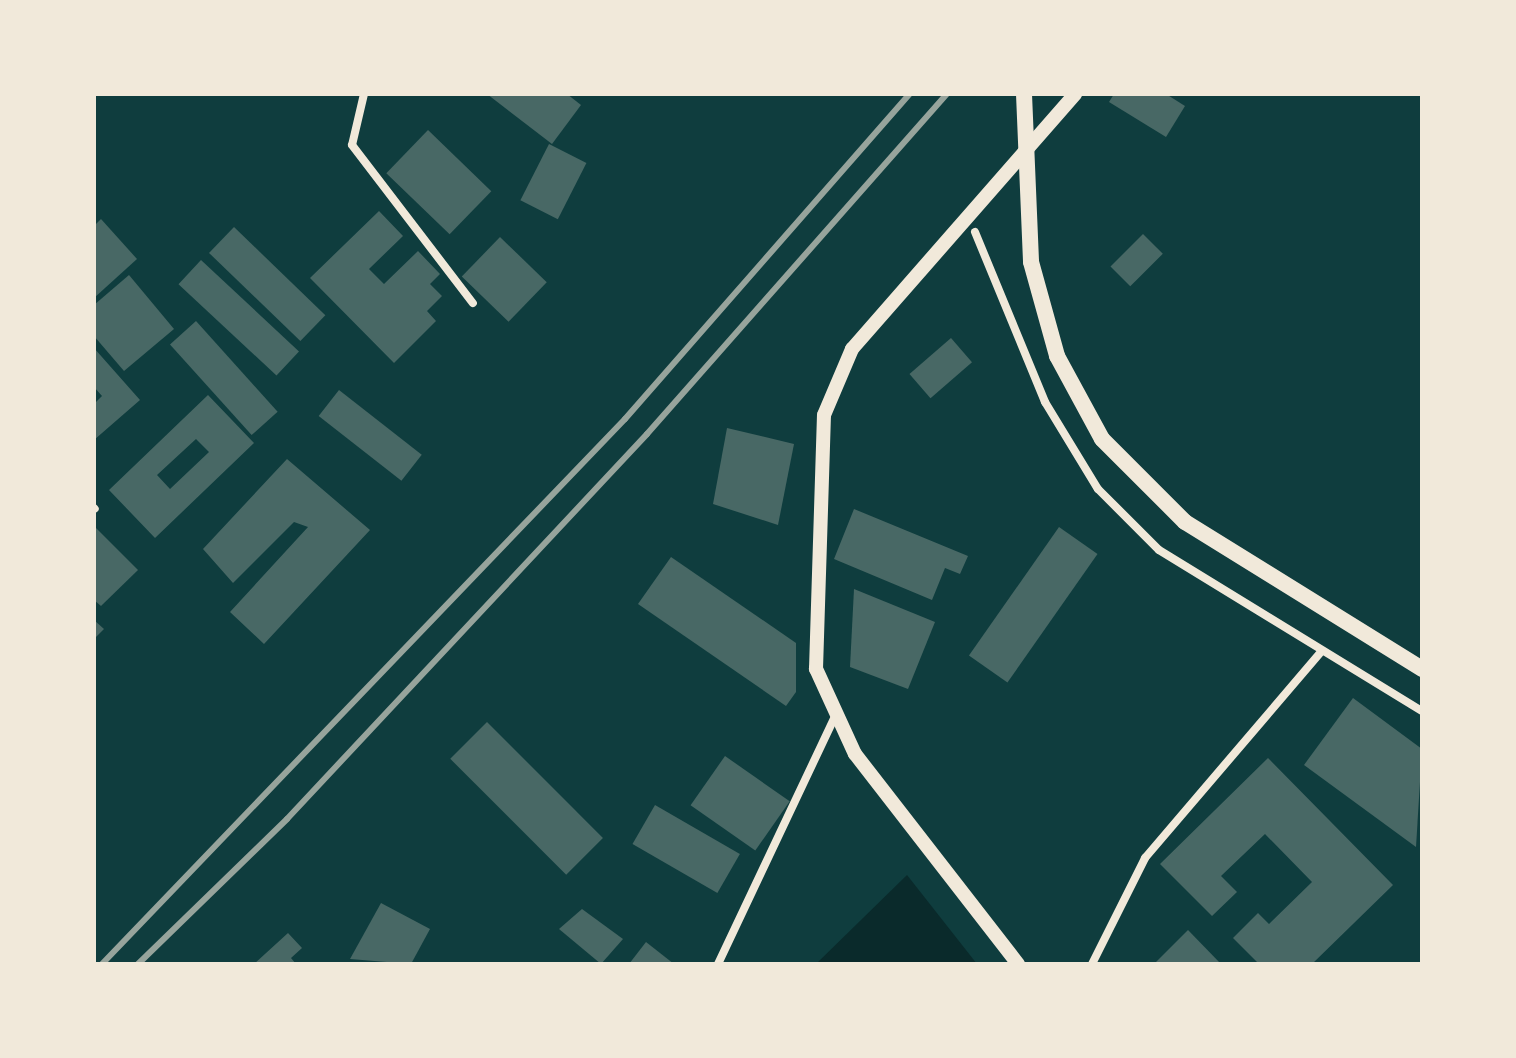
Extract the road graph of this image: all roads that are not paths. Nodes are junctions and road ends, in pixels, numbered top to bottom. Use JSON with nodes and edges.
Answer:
{"nodes":[{"id":1,"x":364,"y":94,"type":"edge"},
{"id":2,"x":1024,"y":94,"type":"edge"},
{"id":3,"x":1075,"y":94,"type":"edge"},
{"id":4,"x":975,"y":232,"type":"dead end"},
{"id":5,"x":473,"y":303,"type":"dead end"},
{"id":6,"x":1320,"y":653,"type":"junction"},
{"id":7,"x":1422,"y":669,"type":"edge"},
{"id":8,"x":1422,"y":711,"type":"edge"},
{"id":9,"x":835,"y":716,"type":"junction"},
{"id":10,"x":718,"y":964,"type":"edge"},
{"id":11,"x":1018,"y":964,"type":"edge"},
{"id":12,"x":1092,"y":964,"type":"edge"}],
"edges":[{"from":1,"to":5,"type":"street"},
{"from":2,"to":7,"type":"main road"},
{"from":3,"to":9,"type":"street"},
{"from":4,"to":6,"type":"street"},
{"from":6,"to":8,"type":"street"},
{"from":6,"to":12,"type":"street"},
{"from":9,"to":10,"type":"street"},
{"from":9,"to":11,"type":"street"}]}
